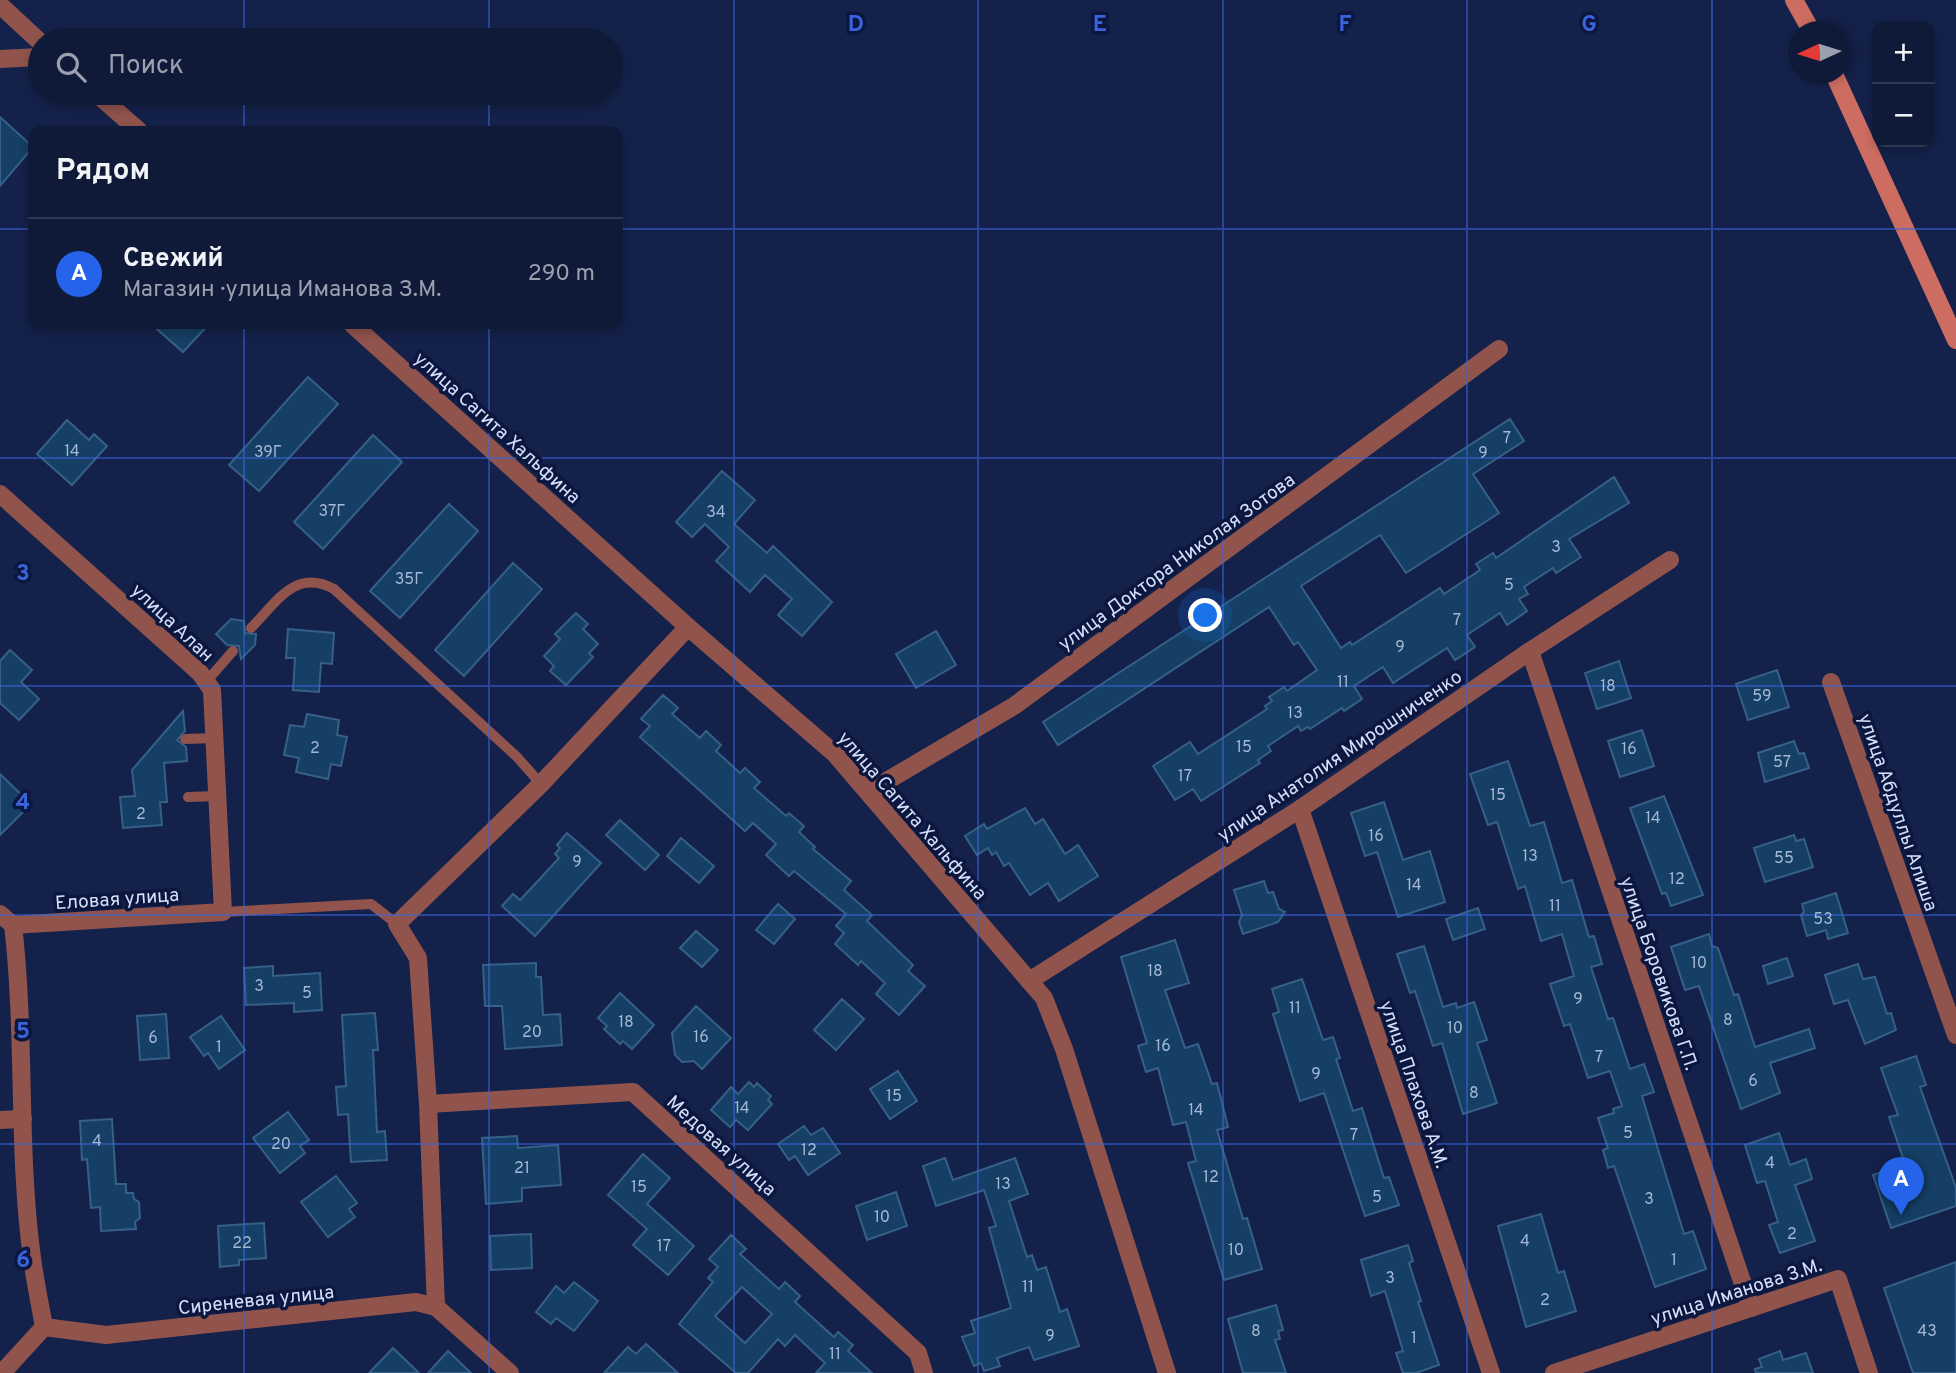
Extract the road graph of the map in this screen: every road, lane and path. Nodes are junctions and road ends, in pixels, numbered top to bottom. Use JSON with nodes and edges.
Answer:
{"nodes":[{"id":1,"x":1794,"y":0,"type":"edge"},
{"id":2,"x":0,"y":5,"type":"edge"},
{"id":3,"x":1806,"y":21,"type":"edge"},
{"id":4,"x":28,"y":31,"type":"edge"},
{"id":5,"x":28,"y":58,"type":"edge"},
{"id":6,"x":0,"y":59,"type":"edge"},
{"id":7,"x":1839,"y":84,"type":"edge"},
{"id":8,"x":110,"y":105,"type":"edge"},
{"id":9,"x":133,"y":126,"type":"edge"},
{"id":10,"x":358,"y":329,"type":"edge"},
{"id":11,"x":1956,"y":340,"type":"edge"},
{"id":12,"x":1499,"y":349,"type":"dead end"},
{"id":13,"x":0,"y":494,"type":"edge"},
{"id":14,"x":1670,"y":560,"type":"dead end"},
{"id":15,"x":688,"y":627,"type":"junction"},
{"id":16,"x":251,"y":628,"type":"dead end"},
{"id":17,"x":233,"y":651,"type":"dead end"},
{"id":18,"x":1530,"y":651,"type":"junction"},
{"id":19,"x":206,"y":682,"type":"junction"},
{"id":20,"x":1831,"y":682,"type":"dead end"},
{"id":21,"x":215,"y":738,"type":"junction"},
{"id":22,"x":185,"y":739,"type":"dead end"},
{"id":23,"x":541,"y":783,"type":"junction"},
{"id":24,"x":867,"y":792,"type":"junction"},
{"id":25,"x":217,"y":796,"type":"junction"},
{"id":26,"x":188,"y":797,"type":"dead end"},
{"id":27,"x":1300,"y":809,"type":"junction"},
{"id":28,"x":223,"y":912,"type":"junction"},
{"id":29,"x":6,"y":919,"type":"edge"},
{"id":30,"x":397,"y":924,"type":"junction"},
{"id":31,"x":1030,"y":981,"type":"junction"},
{"id":32,"x":1956,"y":1035,"type":"edge"},
{"id":33,"x":428,"y":1104,"type":"junction"},
{"id":34,"x":23,"y":1119,"type":"junction"},
{"id":35,"x":0,"y":1120,"type":"edge"},
{"id":36,"x":436,"y":1307,"type":"junction"},
{"id":37,"x":1751,"y":1308,"type":"junction"},
{"id":38,"x":44,"y":1327,"type":"junction"},
{"id":39,"x":2,"y":1373,"type":"edge"},
{"id":40,"x":510,"y":1373,"type":"edge"},
{"id":41,"x":924,"y":1373,"type":"edge"},
{"id":42,"x":1167,"y":1373,"type":"edge"},
{"id":43,"x":1491,"y":1373,"type":"edge"},
{"id":44,"x":1554,"y":1373,"type":"edge"},
{"id":45,"x":1869,"y":1373,"type":"edge"}],
"edges":[{"from":1,"to":3,"type":"street"},
{"from":2,"to":4,"type":"street"},
{"from":5,"to":6,"type":"street"},
{"from":7,"to":11,"type":"street"},
{"from":8,"to":9,"type":"street"},
{"from":10,"to":15,"type":"street","name":"улица Сагита Хальфина"},
{"from":12,"to":24,"type":"street","name":"улица Доктора Николая Зотова"},
{"from":13,"to":19,"type":"street","name":"улица Алан"},
{"from":14,"to":18,"type":"street","name":"улица Анатолия Мирошниченко"},
{"from":15,"to":23,"type":"street"},
{"from":15,"to":24,"type":"street","name":"улица Сагита Хальфина"},
{"from":16,"to":23,"type":"lane"},
{"from":17,"to":19,"type":"lane"},
{"from":18,"to":27,"type":"street","name":"улица Анатолия Мирошниченко"},
{"from":18,"to":37,"type":"street","name":"улица Боровикова Г.П."},
{"from":19,"to":21,"type":"street","name":"улица Алан"},
{"from":20,"to":32,"type":"street","name":"улица Абдуллы Алиша"},
{"from":21,"to":22,"type":"lane"},
{"from":21,"to":25,"type":"street","name":"улица Алан"},
{"from":23,"to":30,"type":"street"},
{"from":24,"to":31,"type":"street","name":"улица Сагита Хальфина"},
{"from":25,"to":26,"type":"lane"},
{"from":25,"to":28,"type":"street","name":"улица Алан"},
{"from":27,"to":31,"type":"street","name":"улица Анатолия Мирошниченко"},
{"from":27,"to":43,"type":"street","name":"улица Плахова А.М."},
{"from":28,"to":29,"type":"street","name":"Еловая улица"},
{"from":28,"to":30,"type":"lane"},
{"from":29,"to":34,"type":"street"},
{"from":30,"to":33,"type":"street"},
{"from":31,"to":42,"type":"street","name":"улица Сагита Хальфина"},
{"from":33,"to":36,"type":"street"},
{"from":33,"to":41,"type":"street","name":"Медовая улица"},
{"from":34,"to":35,"type":"street"},
{"from":34,"to":38,"type":"street"},
{"from":36,"to":38,"type":"street","name":"Сиреневая улица"},
{"from":36,"to":40,"type":"street"},
{"from":37,"to":44,"type":"street","name":"улица Иманова З.М."},
{"from":37,"to":45,"type":"street","name":"улица Иманова З.М."},
{"from":38,"to":39,"type":"street"}]}
